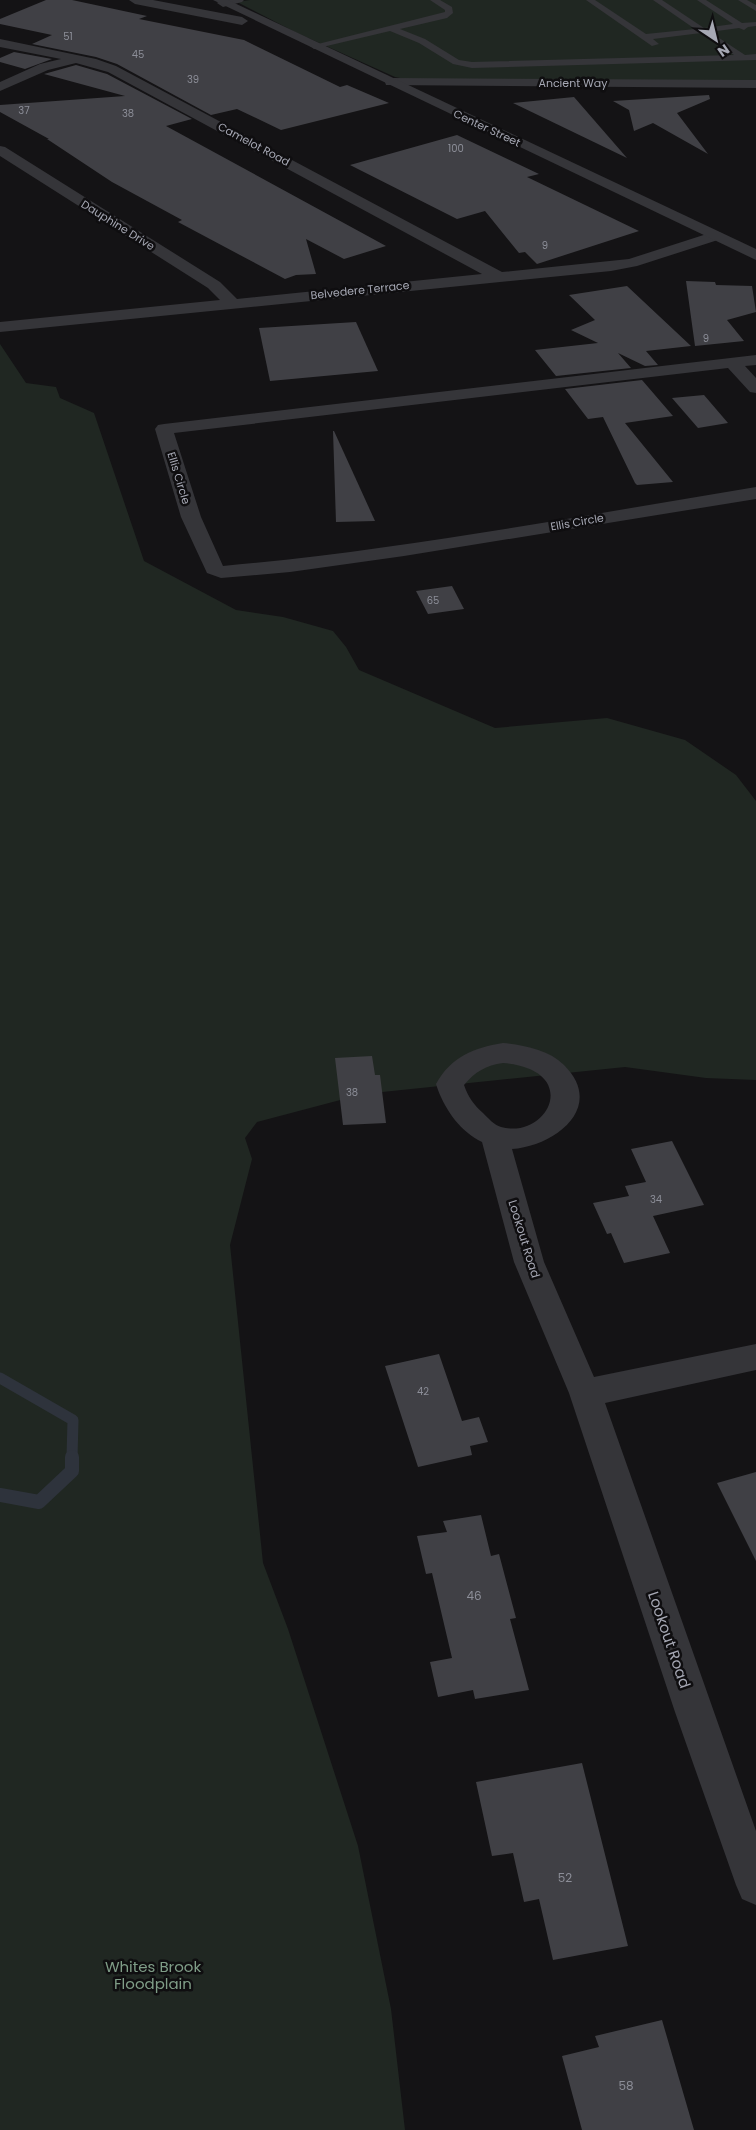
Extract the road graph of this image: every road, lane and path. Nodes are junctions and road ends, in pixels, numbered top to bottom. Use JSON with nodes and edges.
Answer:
{"nodes":[{"id":1,"x":135,"y":0,"type":"edge"},
{"id":2,"x":238,"y":0,"type":"edge"},
{"id":3,"x":434,"y":0,"type":"edge"},
{"id":4,"x":590,"y":0,"type":"edge"},
{"id":5,"x":657,"y":0,"type":"edge"},
{"id":6,"x":701,"y":0,"type":"edge"},
{"id":7,"x":742,"y":0,"type":"edge"},
{"id":8,"x":221,"y":1,"type":"edge"},
{"id":9,"x":756,"y":9,"type":"edge"},
{"id":10,"x":756,"y":24,"type":"edge"},
{"id":11,"x":270,"y":26,"type":"junction"},
{"id":12,"x":741,"y":26,"type":"junction"},
{"id":13,"x":393,"y":29,"type":"junction"},
{"id":14,"x":703,"y":30,"type":"junction"},
{"id":15,"x":756,"y":35,"type":"edge"},
{"id":16,"x":646,"y":38,"type":"junction"},
{"id":17,"x":0,"y":43,"type":"edge"},
{"id":18,"x":314,"y":46,"type":"junction"},
{"id":19,"x":52,"y":55,"type":"junction"},
{"id":20,"x":756,"y":57,"type":"edge"},
{"id":21,"x":744,"y":58,"type":"junction"},
{"id":22,"x":80,"y":60,"type":"junction"},
{"id":23,"x":678,"y":60,"type":"junction"},
{"id":24,"x":44,"y":68,"type":"junction"},
{"id":25,"x":391,"y":82,"type":"junction"},
{"id":26,"x":756,"y":84,"type":"edge"},
{"id":27,"x":0,"y":87,"type":"edge"},
{"id":28,"x":0,"y":150,"type":"edge"},
{"id":29,"x":716,"y":236,"type":"junction"},
{"id":30,"x":756,"y":255,"type":"edge"},
{"id":31,"x":497,"y":276,"type":"junction"},
{"id":32,"x":232,"y":303,"type":"junction"},
{"id":33,"x":0,"y":328,"type":"edge"},
{"id":34,"x":756,"y":360,"type":"edge"},
{"id":35,"x":732,"y":363,"type":"junction"},
{"id":36,"x":756,"y":388,"type":"edge"},
{"id":37,"x":756,"y":493,"type":"edge"},
{"id":38,"x":495,"y":1138,"type":"dead end"},
{"id":39,"x":756,"y":1357,"type":"edge"},
{"id":40,"x":585,"y":1393,"type":"junction"},
{"id":41,"x":756,"y":1885,"type":"edge"}],
"edges":[{"from":1,"to":11,"type":"street"},
{"from":2,"to":8,"type":"street"},
{"from":3,"to":13,"type":"lane"},
{"from":4,"to":16,"type":"lane"},
{"from":5,"to":14,"type":"lane"},
{"from":6,"to":12,"type":"lane"},
{"from":7,"to":9,"type":"lane"},
{"from":8,"to":11,"type":"street","name":"Center Street"},
{"from":10,"to":12,"type":"lane"},
{"from":11,"to":18,"type":"street","name":"Center Street"},
{"from":12,"to":14,"type":"lane"},
{"from":12,"to":15,"type":"lane"},
{"from":13,"to":18,"type":"lane"},
{"from":13,"to":23,"type":"lane"},
{"from":14,"to":16,"type":"lane"},
{"from":14,"to":21,"type":"lane"},
{"from":16,"to":23,"type":"lane"},
{"from":17,"to":19,"type":"street","name":"Camelot Road"},
{"from":18,"to":25,"type":"street","name":"Center Street"},
{"from":19,"to":22,"type":"street","name":"Camelot Road"},
{"from":19,"to":24,"type":"street"},
{"from":20,"to":21,"type":"lane"},
{"from":21,"to":23,"type":"lane"},
{"from":22,"to":24,"type":"street"},
{"from":22,"to":31,"type":"street","name":"Camelot Road"},
{"from":24,"to":27,"type":"street"},
{"from":25,"to":26,"type":"street","name":"Ancient Way"},
{"from":25,"to":29,"type":"street","name":"Center Street"},
{"from":28,"to":32,"type":"street","name":"Dauphine Drive"},
{"from":29,"to":30,"type":"street","name":"Center Street"},
{"from":29,"to":31,"type":"street","name":"Belvedere Terrace"},
{"from":31,"to":32,"type":"street","name":"Belvedere Terrace"},
{"from":32,"to":33,"type":"street","name":"Belvedere Terrace"},
{"from":34,"to":35,"type":"street","name":"Ellis Circle"},
{"from":35,"to":36,"type":"street"},
{"from":35,"to":37,"type":"street","name":"Ellis Circle"},
{"from":38,"to":40,"type":"street","name":"Lookout Road"},
{"from":39,"to":40,"type":"street"},
{"from":40,"to":41,"type":"street","name":"Lookout Road"}]}
